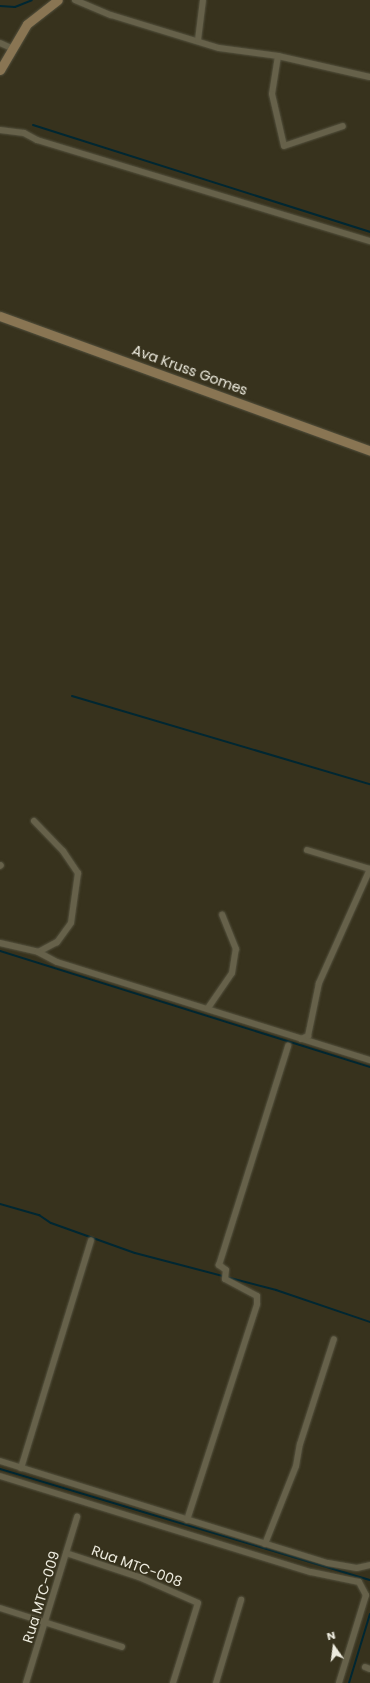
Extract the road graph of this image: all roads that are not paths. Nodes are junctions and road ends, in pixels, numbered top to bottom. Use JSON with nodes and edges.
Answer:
{"nodes":[{"id":1,"x":58,"y":0,"type":"edge"},
{"id":2,"x":75,"y":0,"type":"edge"},
{"id":3,"x":203,"y":0,"type":"edge"},
{"id":4,"x":198,"y":40,"type":"junction"},
{"id":5,"x":0,"y":43,"type":"edge"},
{"id":6,"x":11,"y":48,"type":"junction"},
{"id":7,"x":278,"y":56,"type":"junction"},
{"id":8,"x":0,"y":70,"type":"edge"},
{"id":9,"x":370,"y":78,"type":"edge"},
{"id":10,"x":343,"y":126,"type":"dead end"},
{"id":11,"x":0,"y":130,"type":"edge"},
{"id":12,"x":370,"y":241,"type":"edge"},
{"id":13,"x":0,"y":316,"type":"edge"},
{"id":14,"x":370,"y":451,"type":"edge"},
{"id":15,"x":34,"y":821,"type":"dead end"},
{"id":16,"x":307,"y":850,"type":"dead end"},
{"id":17,"x":370,"y":869,"type":"edge"},
{"id":18,"x":222,"y":915,"type":"dead end"},
{"id":19,"x":0,"y":943,"type":"edge"},
{"id":20,"x":38,"y":952,"type":"junction"},
{"id":21,"x":208,"y":1008,"type":"junction"},
{"id":22,"x":301,"y":1039,"type":"junction"},
{"id":23,"x":288,"y":1046,"type":"dead end"},
{"id":24,"x":370,"y":1060,"type":"edge"},
{"id":25,"x":91,"y":1241,"type":"dead end"},
{"id":26,"x":334,"y":1339,"type":"dead end"},
{"id":27,"x":0,"y":1461,"type":"edge"},
{"id":28,"x":20,"y":1468,"type":"junction"},
{"id":29,"x":0,"y":1476,"type":"edge"},
{"id":30,"x":77,"y":1517,"type":"dead end"},
{"id":31,"x":187,"y":1520,"type":"junction"},
{"id":32,"x":265,"y":1544,"type":"junction"},
{"id":33,"x":66,"y":1553,"type":"junction"},
{"id":34,"x":370,"y":1565,"type":"edge"},
{"id":35,"x":241,"y":1600,"type":"dead end"},
{"id":36,"x":0,"y":1608,"type":"edge"},
{"id":37,"x":47,"y":1622,"type":"junction"},
{"id":38,"x":122,"y":1647,"type":"dead end"},
{"id":39,"x":26,"y":1683,"type":"edge"},
{"id":40,"x":174,"y":1683,"type":"edge"},
{"id":41,"x":216,"y":1683,"type":"edge"},
{"id":42,"x":339,"y":1683,"type":"edge"}],
"edges":[{"from":1,"to":6,"type":"street"},
{"from":2,"to":4,"type":"street"},
{"from":3,"to":4,"type":"street"},
{"from":4,"to":7,"type":"street"},
{"from":5,"to":6,"type":"street"},
{"from":6,"to":8,"type":"street"},
{"from":7,"to":9,"type":"street"},
{"from":7,"to":10,"type":"street"},
{"from":11,"to":12,"type":"street"},
{"from":13,"to":14,"type":"street","name":"Ava Kruss Gomes"},
{"from":15,"to":20,"type":"street"},
{"from":16,"to":17,"type":"street"},
{"from":17,"to":22,"type":"street"},
{"from":18,"to":21,"type":"street"},
{"from":19,"to":20,"type":"street"},
{"from":20,"to":21,"type":"street"},
{"from":21,"to":22,"type":"street"},
{"from":22,"to":24,"type":"street"},
{"from":23,"to":31,"type":"street"},
{"from":25,"to":28,"type":"street"},
{"from":26,"to":32,"type":"street"},
{"from":27,"to":28,"type":"street"},
{"from":28,"to":31,"type":"street"},
{"from":29,"to":42,"type":"street"},
{"from":30,"to":33,"type":"street","name":"Rua MTC-009"},
{"from":31,"to":32,"type":"street"},
{"from":32,"to":34,"type":"street"},
{"from":33,"to":37,"type":"street","name":"Rua MTC-009"},
{"from":33,"to":40,"type":"street","name":"Rua MTC-008"},
{"from":35,"to":41,"type":"street"},
{"from":36,"to":37,"type":"street"},
{"from":37,"to":38,"type":"street"},
{"from":37,"to":39,"type":"street","name":"Rua MTC-009"}]}
